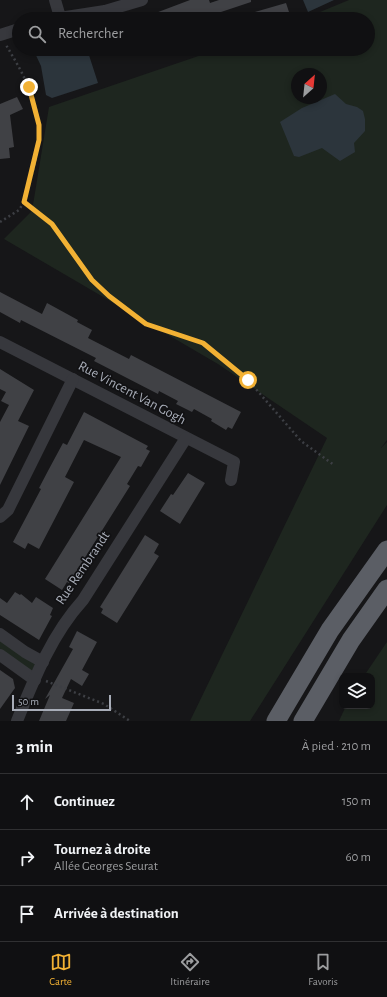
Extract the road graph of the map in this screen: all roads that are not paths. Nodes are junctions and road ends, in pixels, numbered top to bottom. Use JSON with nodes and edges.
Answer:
{"nodes":[{"id":1,"x":55,"y":0,"type":"edge"},
{"id":2,"x":142,"y":0,"type":"edge"},
{"id":3,"x":56,"y":12,"type":"edge"},
{"id":4,"x":98,"y":12,"type":"edge"},
{"id":5,"x":12,"y":33,"type":"edge"},
{"id":6,"x":2,"y":39,"type":"edge"},
{"id":7,"x":0,"y":342,"type":"edge"},
{"id":8,"x":73,"y":379,"type":"junction"},
{"id":9,"x":186,"y":438,"type":"junction"},
{"id":10,"x":231,"y":480,"type":"dead end"},
{"id":11,"x":0,"y":517,"type":"edge"},
{"id":12,"x":387,"y":550,"type":"edge"},
{"id":13,"x":387,"y":589,"type":"edge"},
{"id":14,"x":0,"y":634,"type":"edge"},
{"id":15,"x":0,"y":655,"type":"edge"},
{"id":16,"x":43,"y":662,"type":"junction"},
{"id":17,"x":35,"y":678,"type":"junction"},
{"id":18,"x":17,"y":721,"type":"edge"},
{"id":19,"x":276,"y":721,"type":"edge"},
{"id":20,"x":303,"y":721,"type":"edge"}],
"edges":[{"from":1,"to":3,"type":"street"},
{"from":2,"to":4,"type":"street"},
{"from":5,"to":6,"type":"street"},
{"from":7,"to":8,"type":"street","name":"Rue Vincent Van Gogh"},
{"from":8,"to":9,"type":"street","name":"Rue Vincent Van Gogh"},
{"from":8,"to":11,"type":"street"},
{"from":9,"to":10,"type":"street","name":"Rue Vincent Van Gogh"},
{"from":9,"to":16,"type":"street","name":"Rue Rembrandt"},
{"from":12,"to":19,"type":"highway"},
{"from":13,"to":20,"type":"highway"},
{"from":14,"to":16,"type":"street"},
{"from":15,"to":17,"type":"street"},
{"from":16,"to":17,"type":"street","name":"Rue Rembrandt"},
{"from":17,"to":18,"type":"street","name":"Rue Rembrandt"}]}
